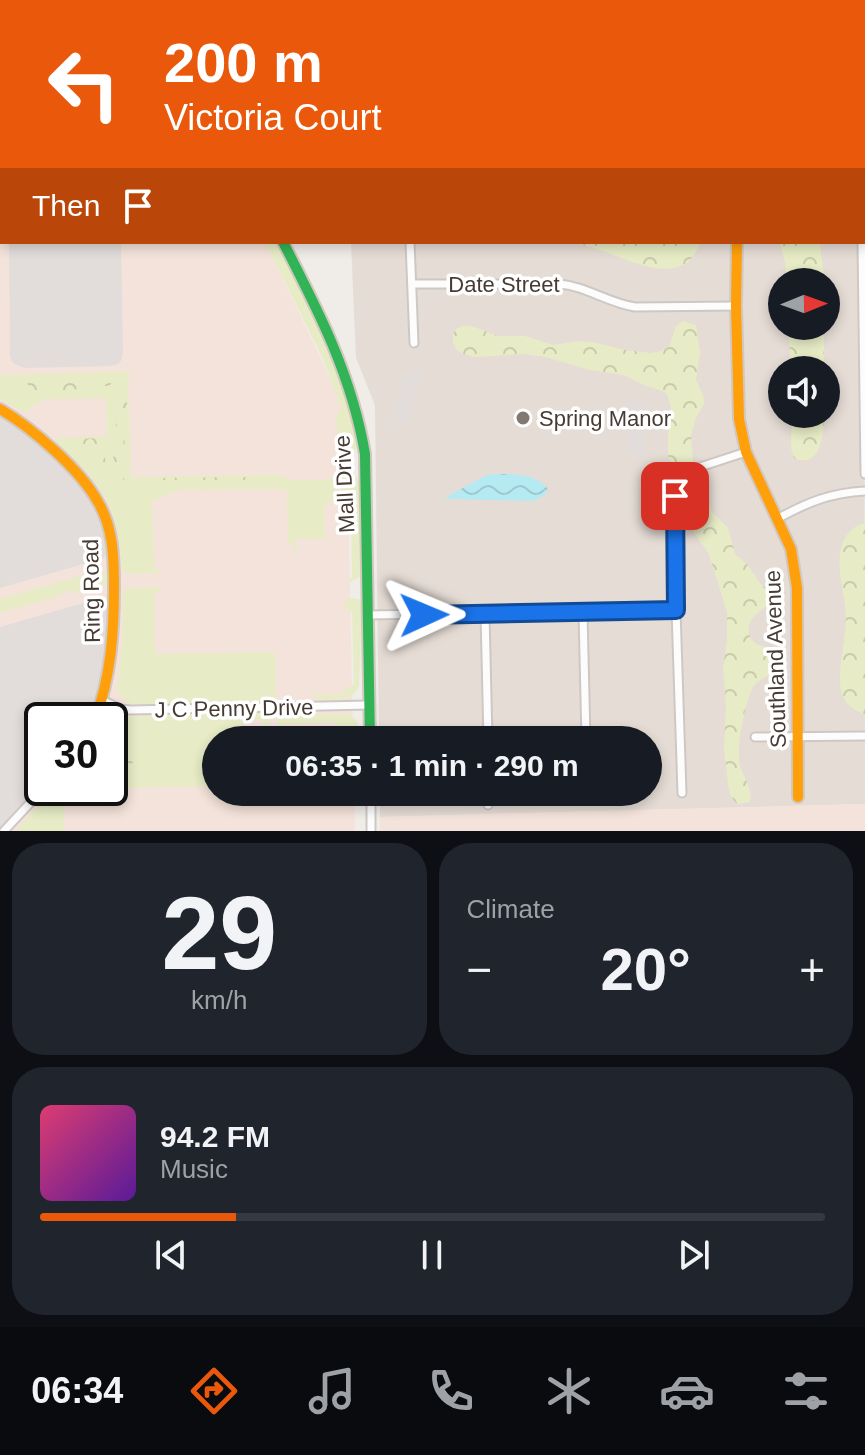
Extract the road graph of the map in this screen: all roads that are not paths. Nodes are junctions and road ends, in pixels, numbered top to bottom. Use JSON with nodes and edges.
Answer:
{"nodes":[{"id":1,"x":284,"y":244,"type":"edge"},
{"id":2,"x":410,"y":244,"type":"edge"},
{"id":3,"x":737,"y":244,"type":"edge"},
{"id":4,"x":862,"y":244,"type":"edge"},
{"id":5,"x":413,"y":284,"type":"junction"},
{"id":6,"x":736,"y":306,"type":"junction"},
{"id":7,"x":414,"y":343,"type":"dead end"},
{"id":8,"x":0,"y":409,"type":"edge"},
{"id":9,"x":746,"y":452,"type":"junction"},
{"id":10,"x":697,"y":468,"type":"dead end"},
{"id":11,"x":865,"y":474,"type":"edge"},
{"id":12,"x":865,"y":491,"type":"edge"},
{"id":13,"x":675,"y":496,"type":"dead end"},
{"id":14,"x":777,"y":519,"type":"junction"},
{"id":15,"x":676,"y":610,"type":"junction"},
{"id":16,"x":583,"y":613,"type":"junction"},
{"id":17,"x":485,"y":614,"type":"junction"},
{"id":18,"x":367,"y":615,"type":"junction"},
{"id":19,"x":102,"y":700,"type":"joint"},
{"id":20,"x":368,"y":705,"type":"junction"},
{"id":21,"x":369,"y":726,"type":"edge"},
{"id":22,"x":488,"y":726,"type":"edge"},
{"id":23,"x":586,"y":726,"type":"edge"},
{"id":24,"x":865,"y":736,"type":"edge"},
{"id":25,"x":755,"y":737,"type":"dead end"},
{"id":26,"x":798,"y":737,"type":"junction"},
{"id":27,"x":682,"y":793,"type":"dead end"},
{"id":28,"x":798,"y":797,"type":"dead end"},
{"id":29,"x":27,"y":806,"type":"edge"},
{"id":30,"x":371,"y":806,"type":"edge"},
{"id":31,"x":4,"y":831,"type":"edge"},
{"id":32,"x":371,"y":831,"type":"edge"}],
"edges":[{"from":1,"to":18,"type":"street","name":"Mall Drive"},
{"from":2,"to":5,"type":"street"},
{"from":3,"to":6,"type":"street","name":"Southland Avenue"},
{"from":4,"to":11,"type":"street"},
{"from":5,"to":6,"type":"street","name":"Date Street"},
{"from":5,"to":7,"type":"street"},
{"from":6,"to":9,"type":"street","name":"Southland Avenue"},
{"from":8,"to":19,"type":"street","name":"Ring Road"},
{"from":9,"to":10,"type":"street"},
{"from":9,"to":14,"type":"street","name":"Southland Avenue"},
{"from":12,"to":14,"type":"street"},
{"from":13,"to":15,"type":"street"},
{"from":14,"to":26,"type":"street","name":"Southland Avenue"},
{"from":15,"to":16,"type":"street"},
{"from":15,"to":27,"type":"street"},
{"from":16,"to":17,"type":"street"},
{"from":16,"to":23,"type":"street"},
{"from":17,"to":18,"type":"street"},
{"from":17,"to":22,"type":"street"},
{"from":18,"to":20,"type":"street","name":"Mall Drive"},
{"from":19,"to":20,"type":"street","name":"J C Penny Drive"},
{"from":20,"to":21,"type":"street","name":"Mall Drive"},
{"from":24,"to":26,"type":"street"},
{"from":25,"to":26,"type":"street"},
{"from":26,"to":28,"type":"street","name":"Southland Avenue"},
{"from":29,"to":31,"type":"street"},
{"from":30,"to":32,"type":"street"}]}
